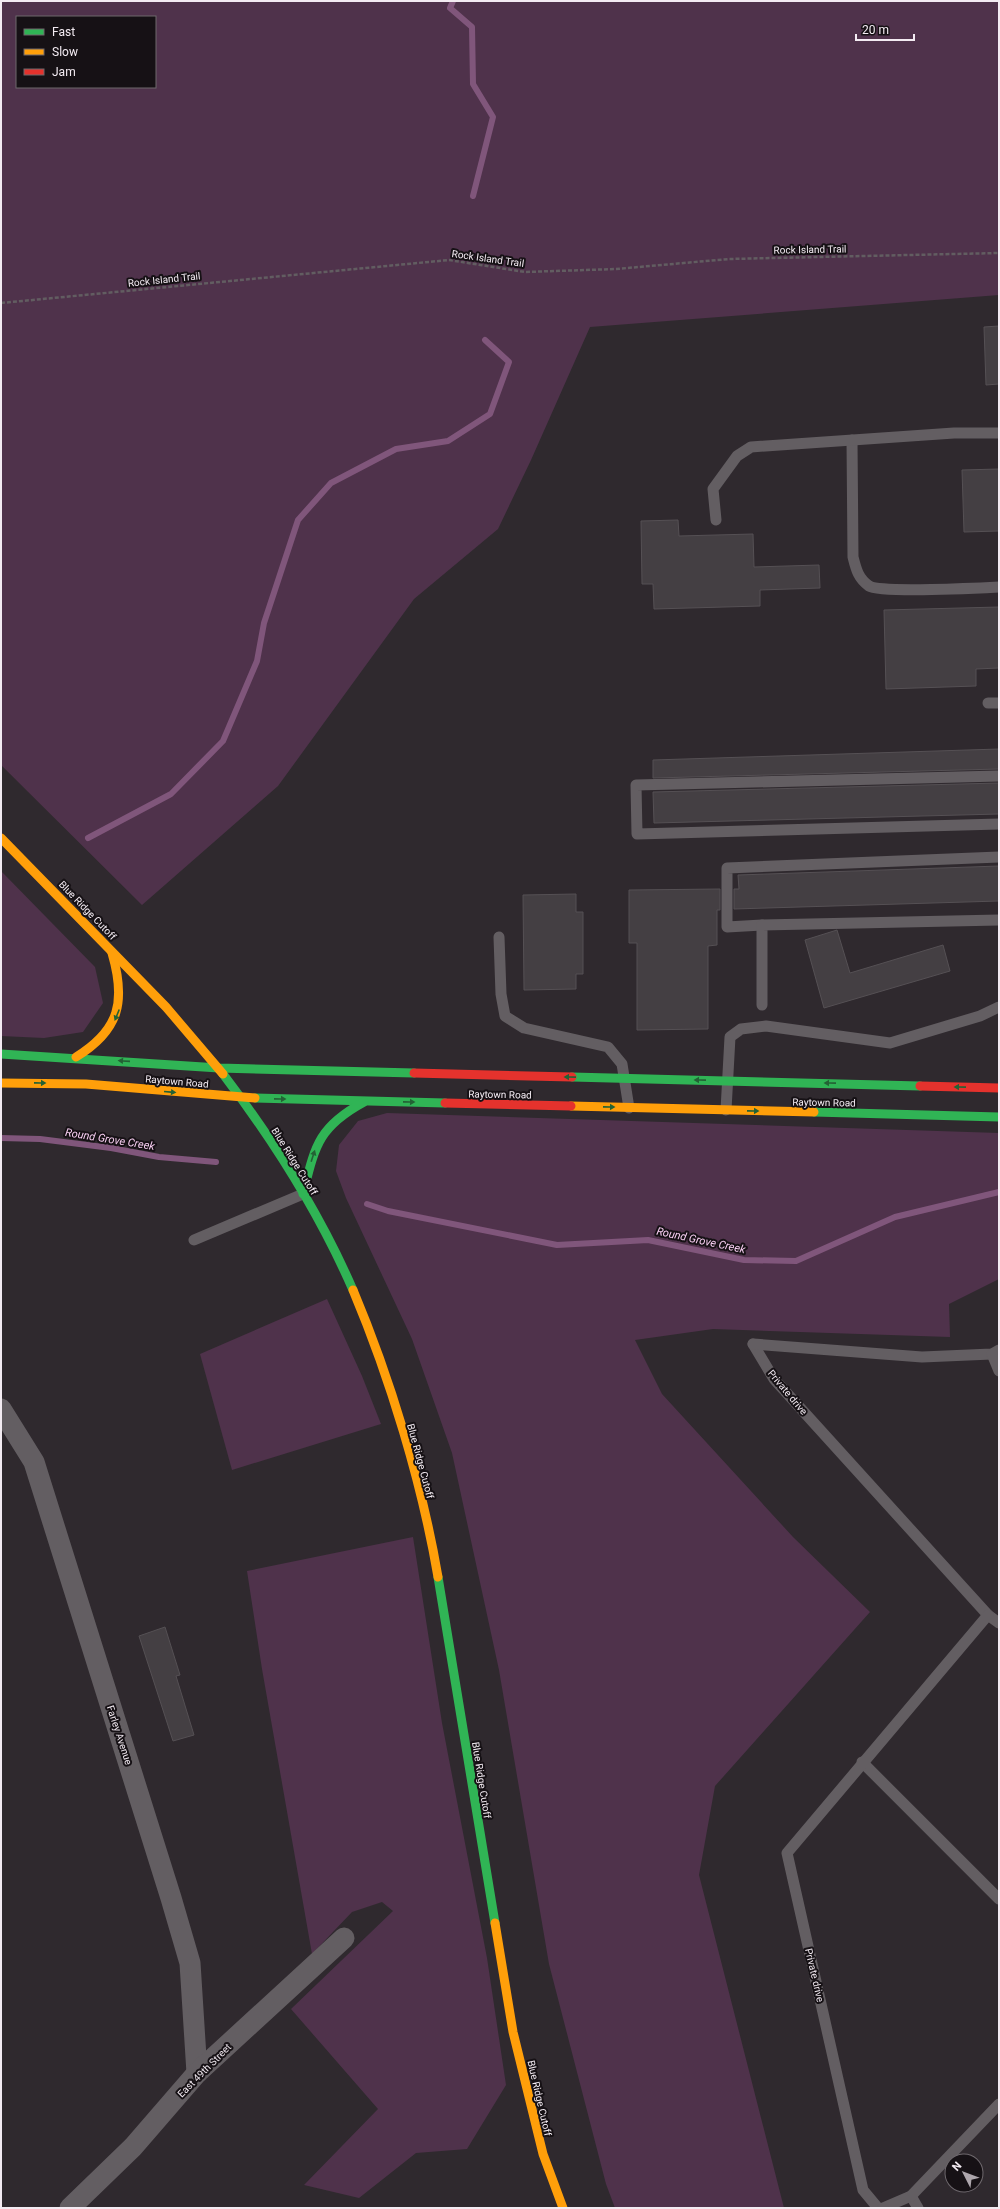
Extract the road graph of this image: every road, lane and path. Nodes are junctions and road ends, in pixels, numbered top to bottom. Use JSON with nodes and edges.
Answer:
{"nodes":[{"id":1,"x":999,"y":253,"type":"edge"},
{"id":2,"x":1,"y":303,"type":"edge"},
{"id":3,"x":999,"y":433,"type":"edge"},
{"id":4,"x":852,"y":440,"type":"junction"},
{"id":5,"x":716,"y":520,"type":"dead end"},
{"id":6,"x":999,"y":587,"type":"edge"},
{"id":7,"x":999,"y":776,"type":"edge"},
{"id":8,"x":999,"y":824,"type":"edge"},
{"id":9,"x":1,"y":838,"type":"edge"},
{"id":10,"x":999,"y":858,"type":"edge"},
{"id":11,"x":999,"y":920,"type":"edge"},
{"id":12,"x":762,"y":925,"type":"junction"},
{"id":13,"x":499,"y":937,"type":"dead end"},
{"id":14,"x":111,"y":950,"type":"junction"},
{"id":15,"x":762,"y":1004,"type":"dead end"},
{"id":16,"x":999,"y":1007,"type":"edge"},
{"id":17,"x":1,"y":1054,"type":"edge"},
{"id":18,"x":76,"y":1058,"type":"junction"},
{"id":19,"x":219,"y":1068,"type":"junction"},
{"id":20,"x":624,"y":1078,"type":"junction"},
{"id":21,"x":727,"y":1081,"type":"junction"},
{"id":22,"x":1,"y":1083,"type":"edge"},
{"id":23,"x":999,"y":1088,"type":"edge"},
{"id":24,"x":240,"y":1098,"type":"junction"},
{"id":25,"x":366,"y":1101,"type":"junction"},
{"id":26,"x":629,"y":1108,"type":"junction"},
{"id":27,"x":726,"y":1110,"type":"junction"},
{"id":28,"x":999,"y":1117,"type":"edge"},
{"id":29,"x":303,"y":1194,"type":"junction"},
{"id":30,"x":194,"y":1240,"type":"dead end"},
{"id":31,"x":996,"y":1352,"type":"edge"},
{"id":32,"x":999,"y":1371,"type":"edge"},
{"id":33,"x":1,"y":1409,"type":"edge"},
{"id":34,"x":988,"y":1615,"type":"junction"},
{"id":35,"x":999,"y":1623,"type":"edge"},
{"id":36,"x":862,"y":1762,"type":"junction"},
{"id":37,"x":999,"y":1899,"type":"edge"},
{"id":38,"x":344,"y":1938,"type":"dead end"},
{"id":39,"x":197,"y":2074,"type":"junction"},
{"id":40,"x":999,"y":2104,"type":"edge"},
{"id":41,"x":911,"y":2196,"type":"junction"},
{"id":42,"x":70,"y":2208,"type":"edge"},
{"id":43,"x":563,"y":2208,"type":"edge"},
{"id":44,"x":878,"y":2208,"type":"edge"},
{"id":45,"x":883,"y":2208,"type":"edge"},
{"id":46,"x":918,"y":2208,"type":"edge"}],
"edges":[{"from":1,"to":2,"type":"path","name":"Rock Island Trail"},
{"from":3,"to":4,"type":"lane"},
{"from":4,"to":5,"type":"lane"},
{"from":4,"to":6,"type":"lane"},
{"from":7,"to":8,"type":"lane"},
{"from":9,"to":14,"type":"main road","name":"Blue Ridge Cutoff"},
{"from":10,"to":12,"type":"lane"},
{"from":11,"to":12,"type":"lane"},
{"from":12,"to":15,"type":"lane"},
{"from":13,"to":20,"type":"lane"},
{"from":14,"to":18,"type":"main road","one_way":true},
{"from":14,"to":19,"type":"main road","name":"Blue Ridge Cutoff"},
{"from":16,"to":21,"type":"lane"},
{"from":17,"to":18,"type":"main road","name":"Raytown Road"},
{"from":19,"to":18,"type":"main road","name":"Raytown Road","one_way":true},
{"from":20,"to":19,"type":"main road","name":"Raytown Road","one_way":true},
{"from":19,"to":24,"type":"main road","name":"Blue Ridge Cutoff"},
{"from":21,"to":20,"type":"main road","name":"Raytown Road","one_way":true},
{"from":20,"to":26,"type":"lane"},
{"from":23,"to":21,"type":"main road","name":"Raytown Road","one_way":true},
{"from":21,"to":27,"type":"lane"},
{"from":22,"to":24,"type":"main road","name":"Raytown Road","one_way":true},
{"from":24,"to":25,"type":"main road","name":"Raytown Road","one_way":true},
{"from":24,"to":29,"type":"main road","name":"Blue Ridge Cutoff"},
{"from":25,"to":26,"type":"main road","name":"Raytown Road","one_way":true},
{"from":29,"to":25,"type":"main road","one_way":true},
{"from":26,"to":27,"type":"main road","name":"Raytown Road"},
{"from":27,"to":28,"type":"main road","name":"Raytown Road","one_way":true},
{"from":29,"to":30,"type":"lane"},
{"from":29,"to":43,"type":"main road","name":"Blue Ridge Cutoff"},
{"from":31,"to":32,"type":"lane","name":"Private drive"},
{"from":31,"to":34,"type":"lane","name":"Private drive"},
{"from":33,"to":39,"type":"street","name":"Farley Avenue"},
{"from":34,"to":35,"type":"lane","name":"Private drive"},
{"from":34,"to":36,"type":"lane","name":"Private drive"},
{"from":36,"to":37,"type":"lane"},
{"from":36,"to":44,"type":"lane","name":"Private drive"},
{"from":38,"to":39,"type":"street","name":"East 49th Street"},
{"from":39,"to":42,"type":"street","name":"East 49th Street"},
{"from":40,"to":41,"type":"lane"},
{"from":41,"to":45,"type":"lane"},
{"from":41,"to":46,"type":"lane"}]}
